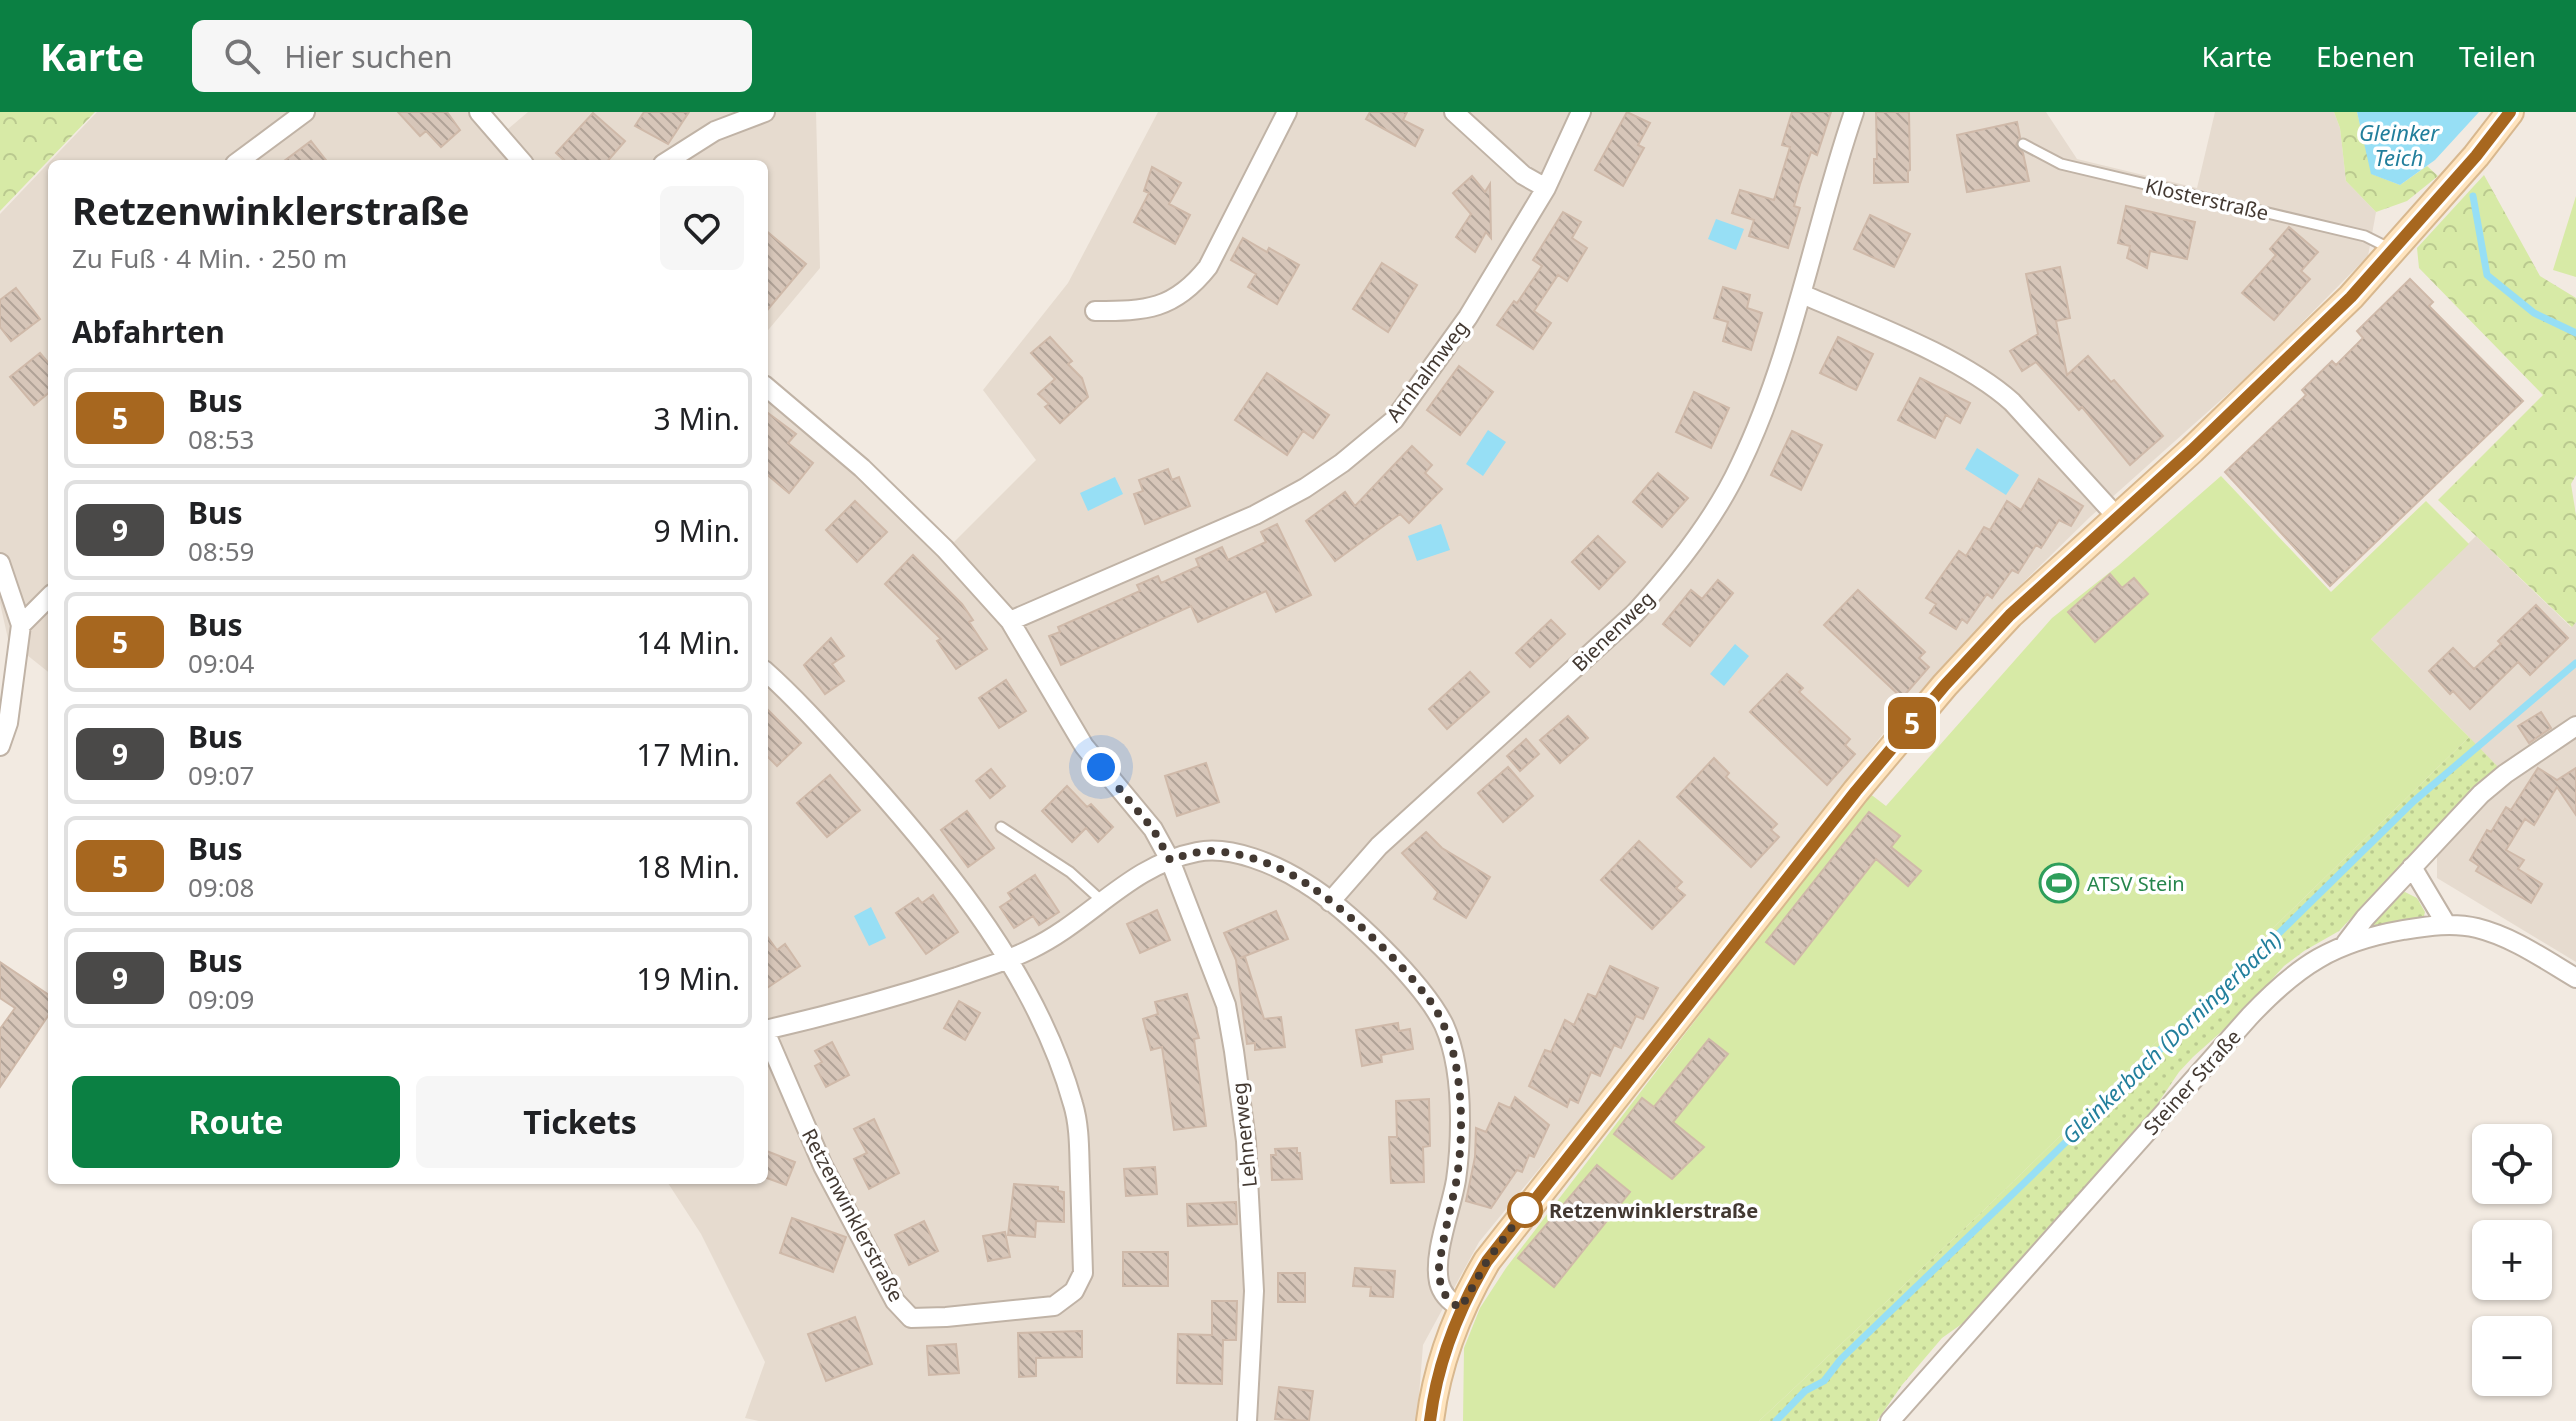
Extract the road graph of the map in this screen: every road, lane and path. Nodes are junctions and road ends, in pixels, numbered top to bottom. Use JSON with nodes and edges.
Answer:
{"nodes":[{"id":1,"x":305,"y":112,"type":"edge"},
{"id":2,"x":479,"y":112,"type":"edge"},
{"id":3,"x":765,"y":112,"type":"edge"},
{"id":4,"x":1287,"y":112,"type":"edge"},
{"id":5,"x":1454,"y":112,"type":"edge"},
{"id":6,"x":1581,"y":112,"type":"edge"},
{"id":7,"x":1854,"y":112,"type":"edge"},
{"id":8,"x":2510,"y":112,"type":"edge"},
{"id":9,"x":2023,"y":144,"type":"dead end"},
{"id":10,"x":240,"y":160,"type":"edge"},
{"id":11,"x":521,"y":160,"type":"edge"},
{"id":12,"x":669,"y":160,"type":"edge"},
{"id":13,"x":1546,"y":188,"type":"junction"},
{"id":14,"x":2393,"y":251,"type":"junction"},
{"id":15,"x":1802,"y":294,"type":"junction"},
{"id":16,"x":1095,"y":311,"type":"dead end"},
{"id":17,"x":768,"y":388,"type":"edge"},
{"id":18,"x":2117,"y":517,"type":"junction"},
{"id":19,"x":0,"y":563,"type":"edge"},
{"id":20,"x":48,"y":598,"type":"edge"},
{"id":21,"x":1010,"y":621,"type":"junction"},
{"id":22,"x":21,"y":625,"type":"junction"},
{"id":23,"x":768,"y":674,"type":"edge"},
{"id":24,"x":2576,"y":726,"type":"edge"},
{"id":25,"x":0,"y":746,"type":"edge"},
{"id":26,"x":1001,"y":827,"type":"dead end"},
{"id":27,"x":1170,"y":860,"type":"junction"},
{"id":28,"x":2412,"y":867,"type":"junction"},
{"id":29,"x":1102,"y":901,"type":"junction"},
{"id":30,"x":1330,"y":902,"type":"junction"},
{"id":31,"x":2446,"y":924,"type":"junction"},
{"id":32,"x":2346,"y":943,"type":"junction"},
{"id":33,"x":1008,"y":959,"type":"junction"},
{"id":34,"x":2576,"y":978,"type":"edge"},
{"id":35,"x":768,"y":1029,"type":"edge"},
{"id":36,"x":768,"y":1039,"type":"edge"},
{"id":37,"x":1461,"y":1308,"type":"junction"},
{"id":38,"x":1247,"y":1421,"type":"edge"},
{"id":39,"x":1430,"y":1421,"type":"edge"},
{"id":40,"x":1890,"y":1421,"type":"edge"}],
"edges":[{"from":1,"to":10,"type":"street"},
{"from":2,"to":11,"type":"street"},
{"from":3,"to":12,"type":"street"},
{"from":4,"to":16,"type":"street"},
{"from":5,"to":13,"type":"street"},
{"from":6,"to":13,"type":"street","name":"Arnhalmweg"},
{"from":7,"to":15,"type":"street","name":"Bienenweg"},
{"from":8,"to":14,"type":"street"},
{"from":9,"to":14,"type":"lane","name":"Klosterstraße"},
{"from":13,"to":21,"type":"street","name":"Arnhalmweg"},
{"from":14,"to":18,"type":"street"},
{"from":15,"to":18,"type":"street"},
{"from":15,"to":30,"type":"street","name":"Bienenweg"},
{"from":17,"to":21,"type":"street"},
{"from":18,"to":37,"type":"street"},
{"from":19,"to":22,"type":"street"},
{"from":20,"to":22,"type":"street"},
{"from":21,"to":27,"type":"street"},
{"from":22,"to":25,"type":"street"},
{"from":23,"to":33,"type":"street","name":"Retzenwinklerstraße"},
{"from":24,"to":28,"type":"street"},
{"from":26,"to":29,"type":"lane"},
{"from":27,"to":29,"type":"street","name":"Retzenwinklerstraße"},
{"from":27,"to":30,"type":"street","name":"Retzenwinklerstraße"},
{"from":27,"to":38,"type":"street","name":"Lehnerweg"},
{"from":28,"to":31,"type":"street"},
{"from":28,"to":32,"type":"street"},
{"from":29,"to":33,"type":"street","name":"Retzenwinklerstraße"},
{"from":30,"to":37,"type":"street","name":"Retzenwinklerstraße"},
{"from":31,"to":32,"type":"street","name":"Steiner Straße"},
{"from":31,"to":34,"type":"street","name":"Steiner Straße"},
{"from":32,"to":40,"type":"street","name":"Steiner Straße"},
{"from":33,"to":35,"type":"street","name":"Retzenwinklerstraße"},
{"from":33,"to":36,"type":"street","name":"Retzenwinklerstraße"},
{"from":37,"to":39,"type":"street"}]}
